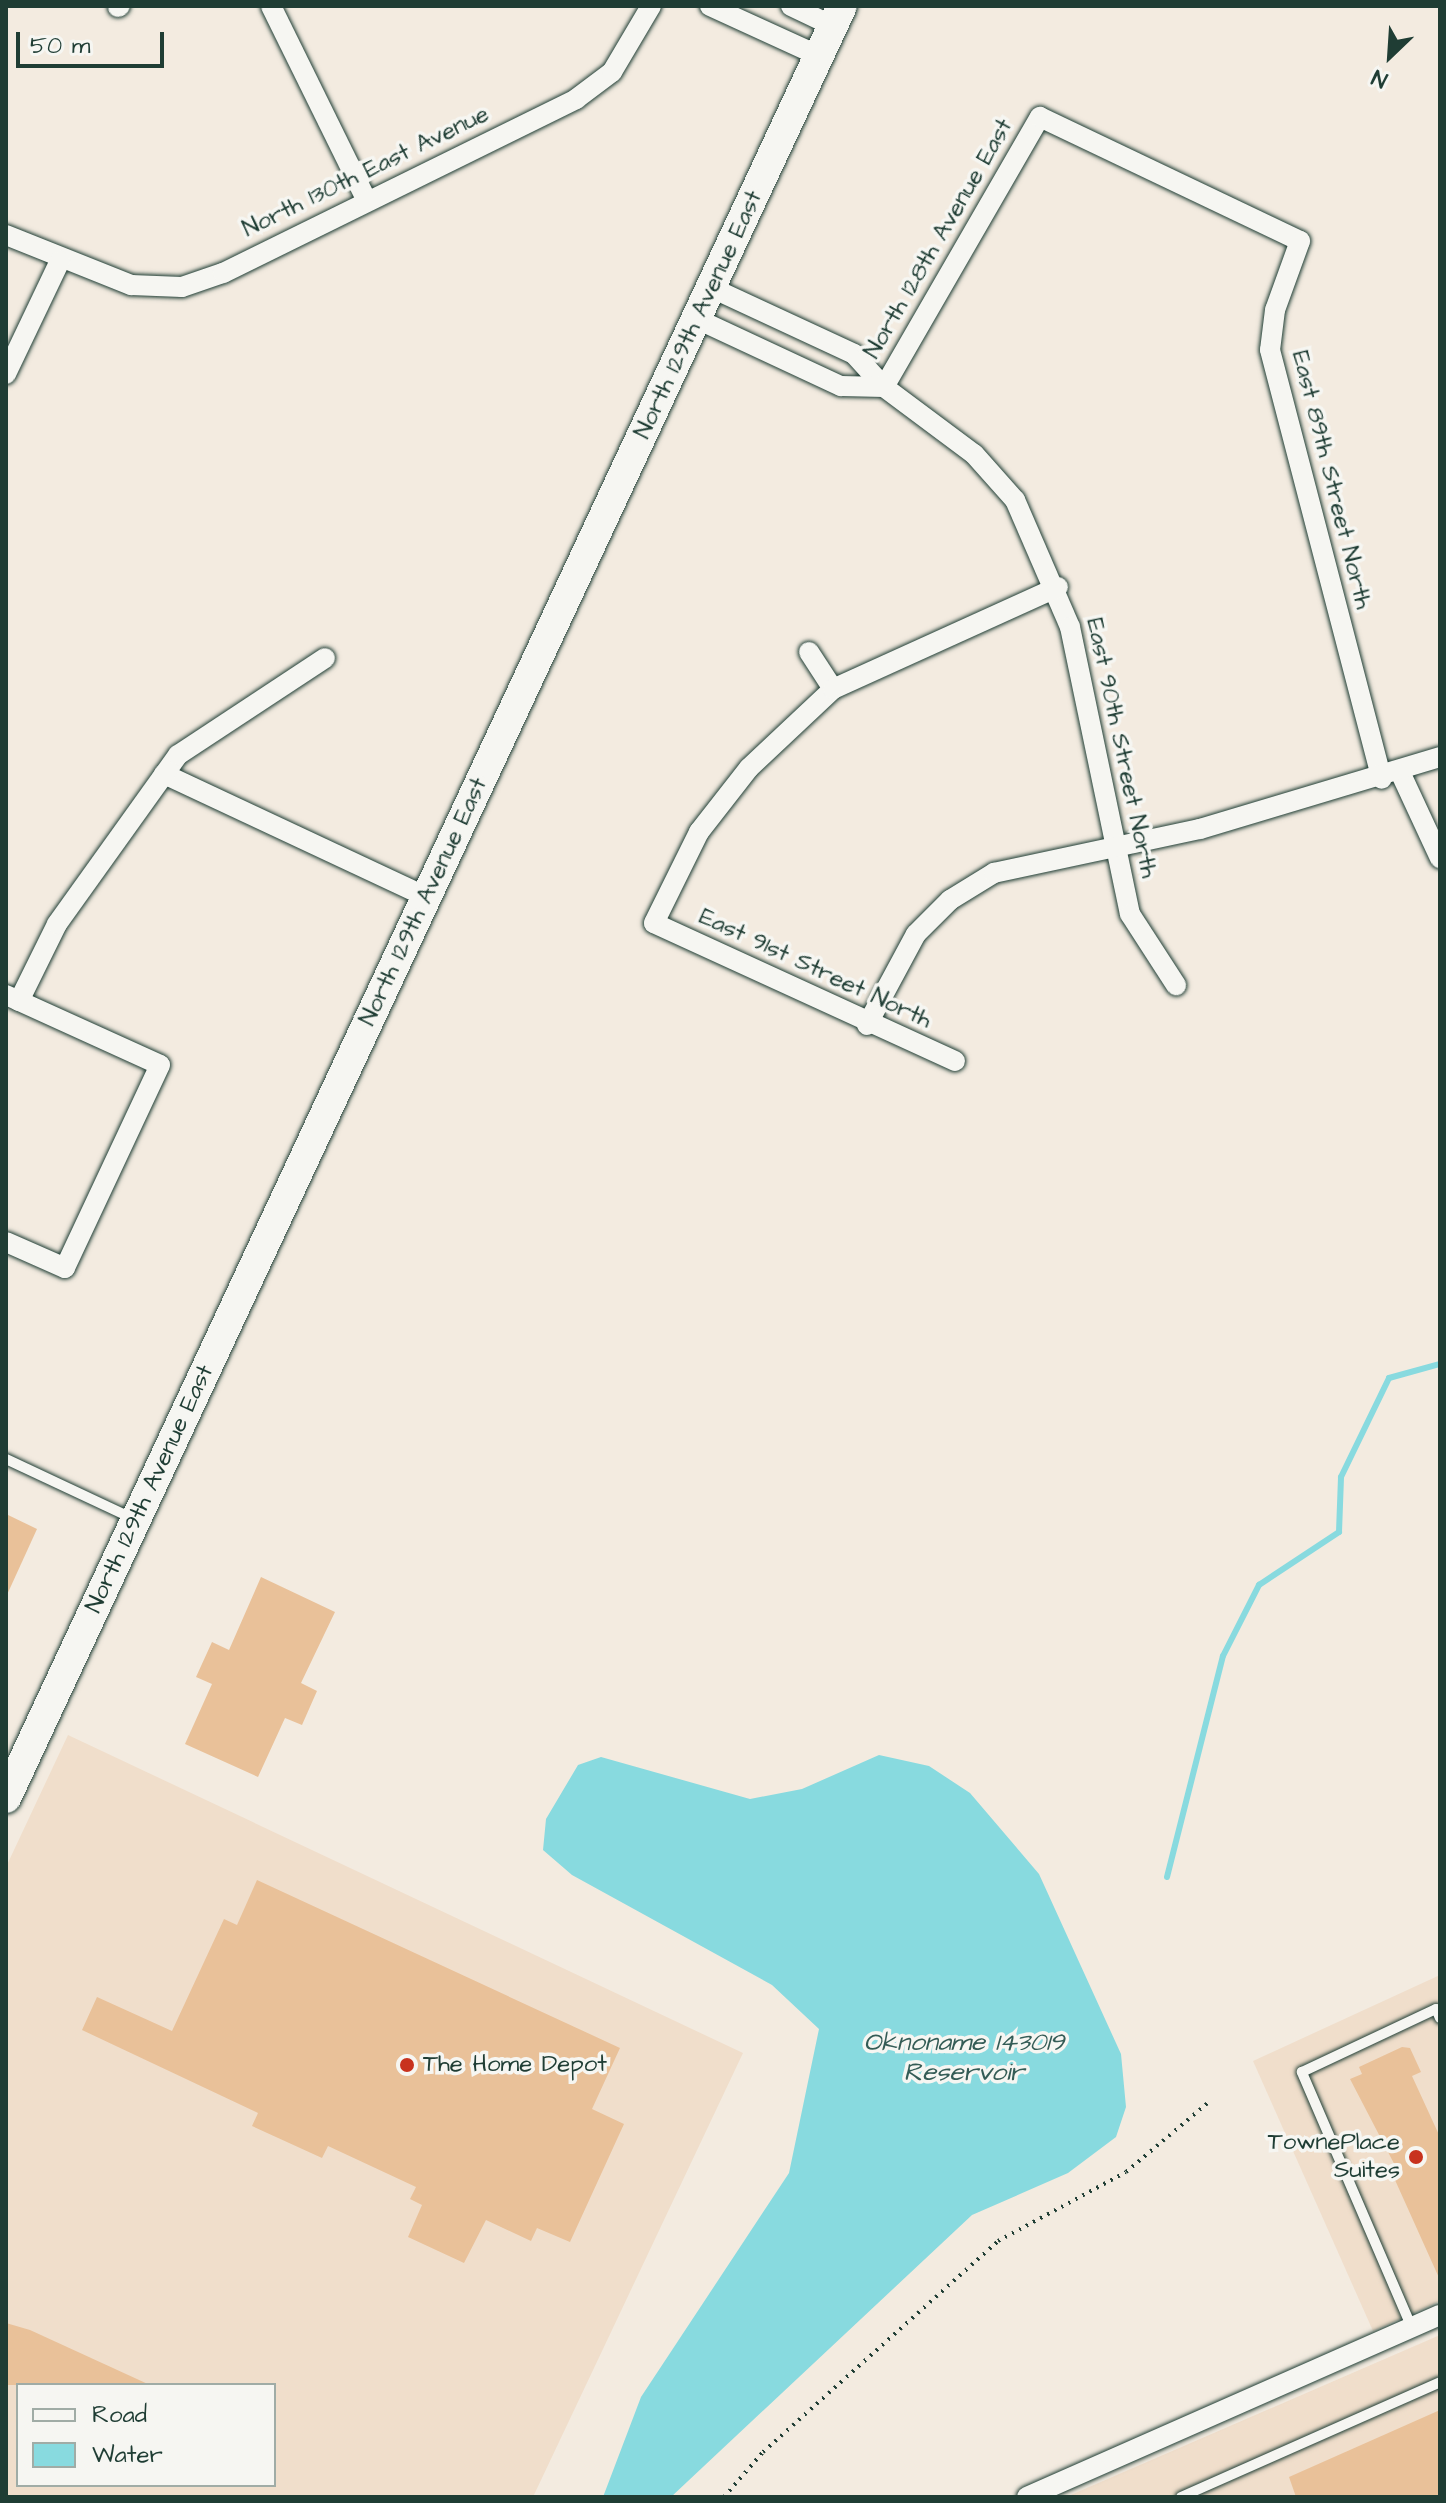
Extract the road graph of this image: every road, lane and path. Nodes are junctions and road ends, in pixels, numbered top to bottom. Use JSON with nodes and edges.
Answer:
{"nodes":[{"id":1,"x":271,"y":6,"type":"edge"},
{"id":2,"x":651,"y":6,"type":"edge"},
{"id":3,"x":710,"y":6,"type":"edge"},
{"id":4,"x":791,"y":6,"type":"edge"},
{"id":5,"x":838,"y":16,"type":"edge"},
{"id":6,"x":819,"y":56,"type":"junction"},
{"id":7,"x":1040,"y":117,"type":"joint"},
{"id":8,"x":366,"y":199,"type":"junction"},
{"id":9,"x":6,"y":235,"type":"edge"},
{"id":10,"x":60,"y":261,"type":"junction"},
{"id":11,"x":712,"y":288,"type":"junction"},
{"id":12,"x":697,"y":319,"type":"junction"},
{"id":13,"x":6,"y":374,"type":"edge"},
{"id":14,"x":884,"y":387,"type":"junction"},
{"id":15,"x":1058,"y":587,"type":"junction"},
{"id":16,"x":809,"y":652,"type":"dead end"},
{"id":17,"x":325,"y":658,"type":"dead end"},
{"id":18,"x":833,"y":689,"type":"junction"},
{"id":19,"x":1440,"y":757,"type":"edge"},
{"id":20,"x":164,"y":774,"type":"junction"},
{"id":21,"x":1391,"y":776,"type":"junction"},
{"id":22,"x":1112,"y":847,"type":"junction"},
{"id":23,"x":1440,"y":858,"type":"edge"},
{"id":24,"x":427,"y":897,"type":"junction"},
{"id":25,"x":1176,"y":985,"type":"dead end"},
{"id":26,"x":13,"y":998,"type":"edge"},
{"id":27,"x":867,"y":1025,"type":"junction"},
{"id":28,"x":955,"y":1061,"type":"dead end"},
{"id":29,"x":6,"y":1242,"type":"edge"},
{"id":30,"x":6,"y":1459,"type":"edge"},
{"id":31,"x":136,"y":1520,"type":"junction"},
{"id":32,"x":6,"y":1798,"type":"edge"},
{"id":33,"x":1440,"y":2018,"type":"edge"},
{"id":34,"x":1210,"y":2101,"type":"dead end"},
{"id":35,"x":1440,"y":2315,"type":"edge"},
{"id":36,"x":1412,"y":2328,"type":"junction"},
{"id":37,"x":1440,"y":2382,"type":"edge"},
{"id":38,"x":724,"y":2497,"type":"edge"},
{"id":39,"x":1027,"y":2497,"type":"edge"},
{"id":40,"x":1181,"y":2497,"type":"edge"}],
"edges":[{"from":1,"to":8,"type":"street"},
{"from":2,"to":8,"type":"street","name":"North 130th East Avenue"},
{"from":3,"to":6,"type":"street"},
{"from":4,"to":5,"type":"street"},
{"from":5,"to":6,"type":"main road","name":"North 129th Avenue East"},
{"from":6,"to":11,"type":"main road","name":"North 129th Avenue East"},
{"from":7,"to":14,"type":"street","name":"North 128th Avenue East"},
{"from":7,"to":21,"type":"street","name":"East 89th Street North"},
{"from":8,"to":10,"type":"street","name":"North 130th East Avenue"},
{"from":9,"to":10,"type":"street"},
{"from":10,"to":13,"type":"street"},
{"from":11,"to":12,"type":"main road","name":"North 129th Avenue East"},
{"from":11,"to":14,"type":"street","name":"East 90th Street North"},
{"from":12,"to":14,"type":"street","name":"East 90th Street North"},
{"from":12,"to":24,"type":"main road","name":"North 129th Avenue East"},
{"from":14,"to":15,"type":"street","name":"East 90th Street North"},
{"from":15,"to":18,"type":"street"},
{"from":15,"to":22,"type":"street","name":"East 90th Street North"},
{"from":16,"to":18,"type":"street"},
{"from":17,"to":20,"type":"street"},
{"from":18,"to":27,"type":"street","name":"East 91st Street North"},
{"from":19,"to":21,"type":"street"},
{"from":20,"to":24,"type":"street"},
{"from":20,"to":26,"type":"street"},
{"from":21,"to":22,"type":"street"},
{"from":21,"to":23,"type":"street"},
{"from":22,"to":25,"type":"street","name":"East 90th Street North"},
{"from":22,"to":27,"type":"street"},
{"from":24,"to":31,"type":"main road","name":"North 129th Avenue East"},
{"from":26,"to":29,"type":"street"},
{"from":27,"to":28,"type":"street","name":"East 91st Street North"},
{"from":30,"to":31,"type":"lane"},
{"from":31,"to":32,"type":"main road","name":"North 129th Avenue East"},
{"from":33,"to":36,"type":"lane"},
{"from":34,"to":38,"type":"path"},
{"from":35,"to":36,"type":"street"},
{"from":36,"to":39,"type":"street"},
{"from":37,"to":40,"type":"lane"}]}
